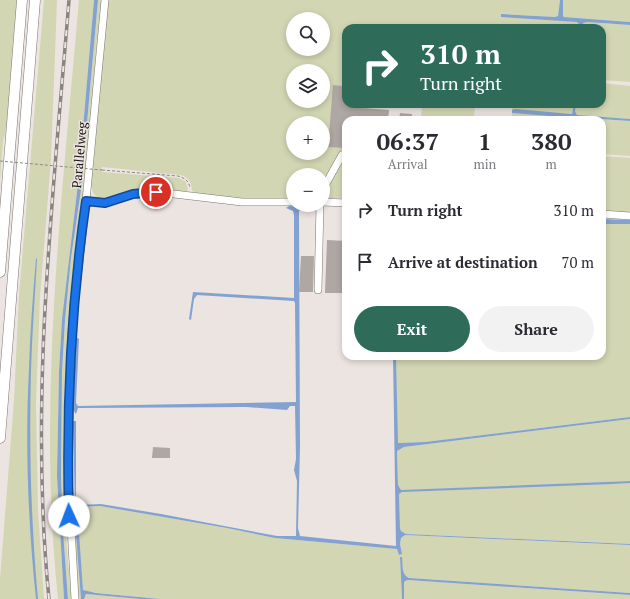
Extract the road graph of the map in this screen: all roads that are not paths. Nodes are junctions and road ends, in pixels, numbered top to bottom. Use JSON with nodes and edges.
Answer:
{"nodes":[{"id":1,"x":22,"y":0,"type":"edge"},
{"id":2,"x":35,"y":0,"type":"edge"},
{"id":3,"x":105,"y":0,"type":"edge"},
{"id":4,"x":342,"y":155,"type":"dead end"},
{"id":5,"x":330,"y":176,"type":"edge"},
{"id":6,"x":86,"y":201,"type":"junction"},
{"id":7,"x":286,"y":202,"type":"edge"},
{"id":8,"x":330,"y":202,"type":"edge"},
{"id":9,"x":342,"y":203,"type":"edge"},
{"id":10,"x":320,"y":212,"type":"edge"},
{"id":11,"x":606,"y":214,"type":"edge"},
{"id":12,"x":630,"y":216,"type":"edge"},
{"id":13,"x":0,"y":272,"type":"edge"},
{"id":14,"x":318,"y":290,"type":"dead end"},
{"id":15,"x":0,"y":438,"type":"edge"},
{"id":16,"x":75,"y":599,"type":"edge"}],
"edges":[{"from":1,"to":13,"type":"highway"},
{"from":2,"to":15,"type":"highway"},
{"from":3,"to":6,"type":"street","name":"Parallelweg"},
{"from":4,"to":5,"type":"street"},
{"from":6,"to":7,"type":"street"},
{"from":6,"to":16,"type":"street","name":"Parallelweg"},
{"from":8,"to":9,"type":"street"},
{"from":10,"to":14,"type":"street"},
{"from":11,"to":12,"type":"street"}]}
